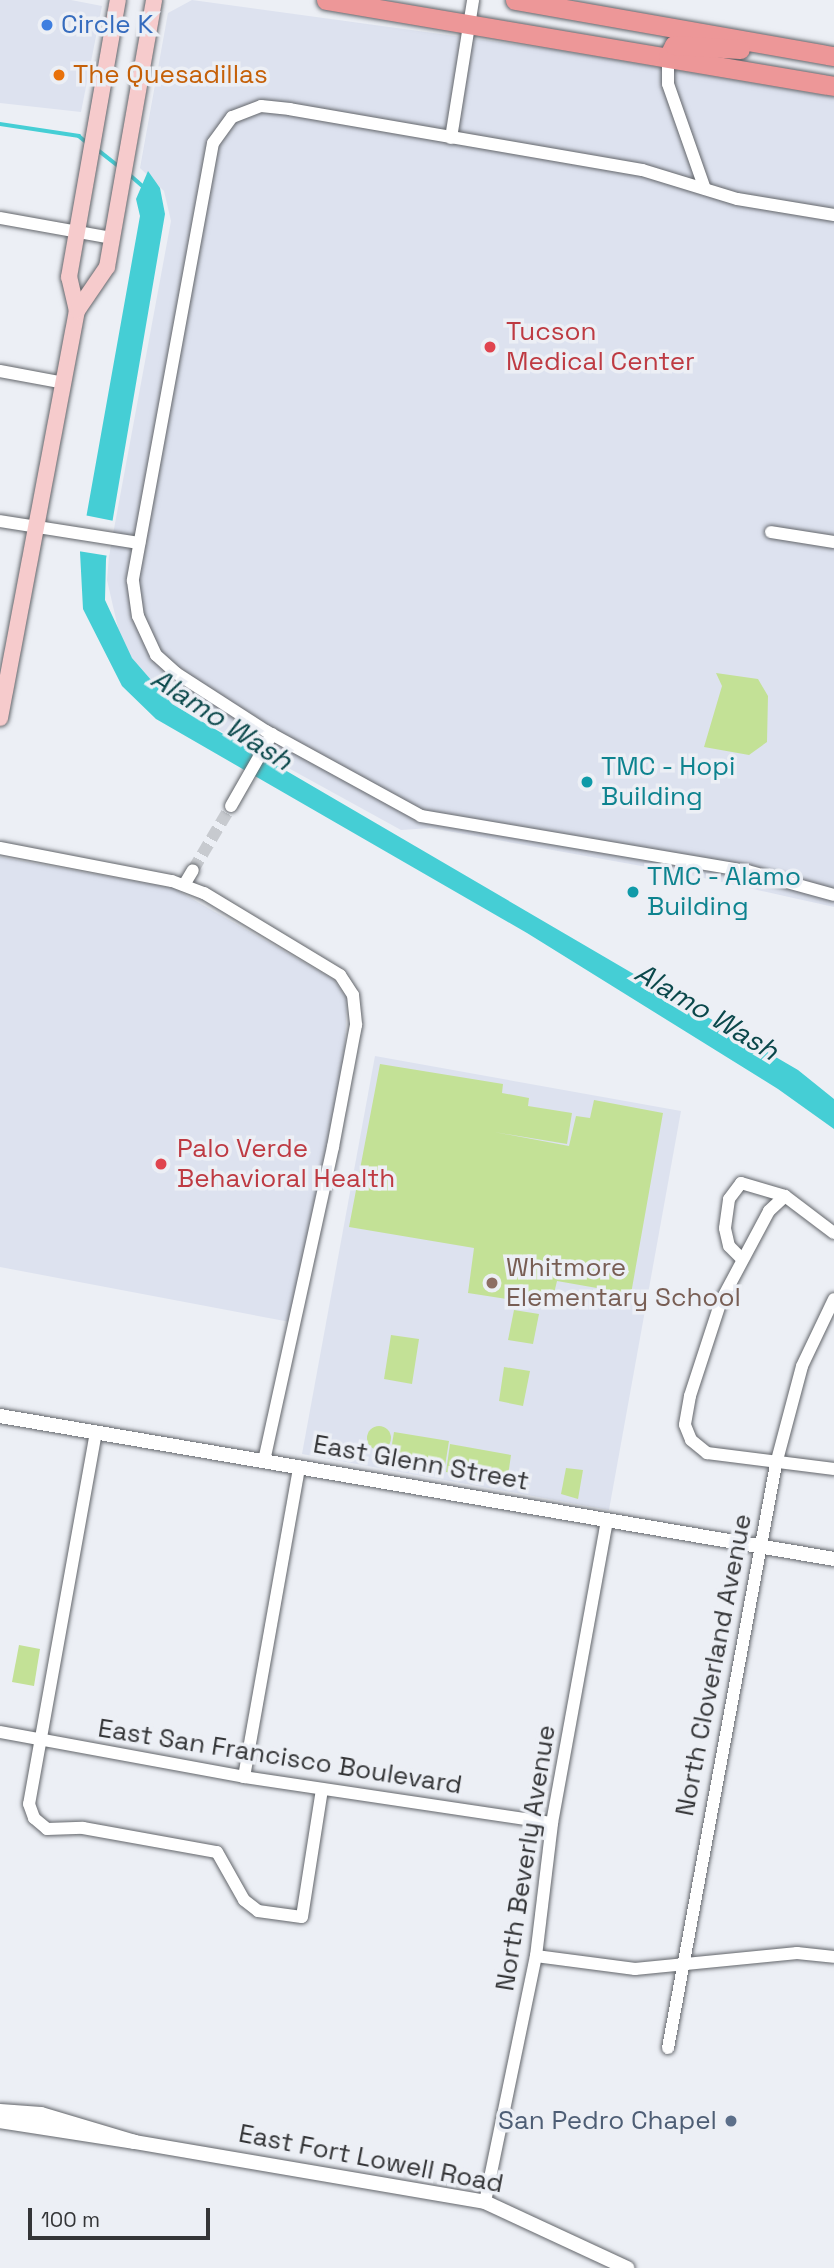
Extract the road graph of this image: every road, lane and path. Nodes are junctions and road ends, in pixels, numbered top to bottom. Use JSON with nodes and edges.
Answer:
{"nodes":[{"id":1,"x":118,"y":0,"type":"edge"},
{"id":2,"x":154,"y":0,"type":"edge"},
{"id":3,"x":326,"y":0,"type":"edge"},
{"id":4,"x":473,"y":0,"type":"edge"},
{"id":5,"x":515,"y":0,"type":"edge"},
{"id":6,"x":471,"y":23,"type":"junction"},
{"id":7,"x":771,"y":45,"type":"junction"},
{"id":8,"x":834,"y":56,"type":"edge"},
{"id":9,"x":668,"y":57,"type":"junction"},
{"id":10,"x":834,"y":86,"type":"edge"},
{"id":11,"x":451,"y":138,"type":"junction"},
{"id":12,"x":705,"y":189,"type":"junction"},
{"id":13,"x":834,"y":215,"type":"edge"},
{"id":14,"x":0,"y":218,"type":"edge"},
{"id":15,"x":77,"y":231,"type":"junction"},
{"id":16,"x":112,"y":238,"type":"junction"},
{"id":17,"x":77,"y":311,"type":"junction"},
{"id":18,"x":0,"y":371,"type":"edge"},
{"id":19,"x":64,"y":383,"type":"junction"},
{"id":20,"x":0,"y":521,"type":"edge"},
{"id":21,"x":36,"y":526,"type":"junction"},
{"id":22,"x":771,"y":532,"type":"dead end"},
{"id":23,"x":834,"y":542,"type":"edge"},
{"id":24,"x":139,"y":543,"type":"junction"},
{"id":25,"x":4,"y":673,"type":"edge"},
{"id":26,"x":0,"y":718,"type":"edge"},
{"id":27,"x":268,"y":740,"type":"junction"},
{"id":28,"x":231,"y":806,"type":"tunnel mouth"},
{"id":29,"x":0,"y":848,"type":"edge"},
{"id":30,"x":193,"y":870,"type":"tunnel mouth"},
{"id":31,"x":184,"y":885,"type":"junction"},
{"id":32,"x":834,"y":895,"type":"edge"},
{"id":33,"x":785,"y":1196,"type":"junction"},
{"id":34,"x":834,"y":1233,"type":"edge"},
{"id":35,"x":742,"y":1259,"type":"junction"},
{"id":36,"x":834,"y":1299,"type":"edge"},
{"id":37,"x":0,"y":1416,"type":"edge"},
{"id":38,"x":96,"y":1432,"type":"junction"},
{"id":39,"x":264,"y":1461,"type":"junction"},
{"id":40,"x":776,"y":1464,"type":"junction"},
{"id":41,"x":299,"y":1467,"type":"junction"},
{"id":42,"x":834,"y":1469,"type":"edge"},
{"id":43,"x":607,"y":1520,"type":"junction"},
{"id":44,"x":758,"y":1546,"type":"junction"},
{"id":45,"x":834,"y":1559,"type":"edge"},
{"id":46,"x":0,"y":1732,"type":"edge"},
{"id":47,"x":40,"y":1739,"type":"junction"},
{"id":48,"x":244,"y":1777,"type":"junction"},
{"id":49,"x":322,"y":1790,"type":"junction"},
{"id":50,"x":552,"y":1824,"type":"junction"},
{"id":51,"x":536,"y":1956,"type":"junction"},
{"id":52,"x":834,"y":1957,"type":"edge"},
{"id":53,"x":682,"y":1961,"type":"junction"},
{"id":54,"x":668,"y":2048,"type":"dead end"},
{"id":55,"x":0,"y":2111,"type":"edge"},
{"id":56,"x":0,"y":2121,"type":"edge"},
{"id":57,"x":135,"y":2142,"type":"junction"},
{"id":58,"x":485,"y":2202,"type":"junction"},
{"id":59,"x":627,"y":2268,"type":"edge"}],
"edges":[{"from":1,"to":15,"type":"main road"},
{"from":2,"to":16,"type":"main road"},
{"from":3,"to":6,"type":"main road"},
{"from":4,"to":6,"type":"street"},
{"from":5,"to":7,"type":"main road"},
{"from":6,"to":9,"type":"main road"},
{"from":6,"to":11,"type":"street"},
{"from":7,"to":8,"type":"main road"},
{"from":7,"to":9,"type":"main road"},
{"from":9,"to":10,"type":"main road"},
{"from":9,"to":12,"type":"street"},
{"from":11,"to":12,"type":"street"},
{"from":11,"to":24,"type":"street"},
{"from":12,"to":13,"type":"street"},
{"from":14,"to":15,"type":"street"},
{"from":15,"to":16,"type":"street"},
{"from":15,"to":17,"type":"main road"},
{"from":16,"to":17,"type":"main road"},
{"from":17,"to":19,"type":"main road"},
{"from":18,"to":19,"type":"street"},
{"from":19,"to":21,"type":"main road"},
{"from":20,"to":21,"type":"street"},
{"from":21,"to":24,"type":"street"},
{"from":21,"to":25,"type":"main road"},
{"from":22,"to":23,"type":"street"},
{"from":24,"to":27,"type":"street"},
{"from":25,"to":26,"type":"main road"},
{"from":27,"to":28,"type":"street"},
{"from":27,"to":32,"type":"street"},
{"from":29,"to":31,"type":"street"},
{"from":30,"to":31,"type":"street"},
{"from":31,"to":39,"type":"street"},
{"from":33,"to":34,"type":"street"},
{"from":33,"to":35,"type":"street"},
{"from":33,"to":35,"type":"street"},
{"from":35,"to":40,"type":"street"},
{"from":36,"to":40,"type":"street","name":"North Cloverland Avenue"},
{"from":37,"to":38,"type":"street","name":"East Glenn Street"},
{"from":38,"to":39,"type":"street","name":"East Glenn Street"},
{"from":38,"to":47,"type":"street"},
{"from":39,"to":41,"type":"street","name":"East Glenn Street"},
{"from":40,"to":42,"type":"street"},
{"from":40,"to":44,"type":"street","name":"North Cloverland Avenue"},
{"from":41,"to":43,"type":"street","name":"East Glenn Street"},
{"from":41,"to":48,"type":"street"},
{"from":43,"to":44,"type":"street","name":"East Glenn Street"},
{"from":43,"to":50,"type":"street","name":"North Beverly Avenue"},
{"from":44,"to":45,"type":"street","name":"East Glenn Street"},
{"from":44,"to":53,"type":"street","name":"North Cloverland Avenue"},
{"from":46,"to":47,"type":"street","name":"East San Francisco Boulevard"},
{"from":47,"to":48,"type":"street","name":"East San Francisco Boulevard"},
{"from":47,"to":49,"type":"street"},
{"from":48,"to":49,"type":"street","name":"East San Francisco Boulevard"},
{"from":49,"to":50,"type":"street","name":"East San Francisco Boulevard"},
{"from":50,"to":51,"type":"street","name":"North Beverly Avenue"},
{"from":51,"to":53,"type":"street"},
{"from":51,"to":58,"type":"street","name":"North Beverly Avenue"},
{"from":52,"to":53,"type":"street"},
{"from":53,"to":54,"type":"street","name":"North Cloverland Avenue"},
{"from":55,"to":57,"type":"street","name":"East Fort Lowell Road"},
{"from":56,"to":57,"type":"street","name":"East Fort Lowell Road"},
{"from":57,"to":58,"type":"street","name":"East Fort Lowell Road"},
{"from":58,"to":59,"type":"street","name":"East Fort Lowell Road"}]}
